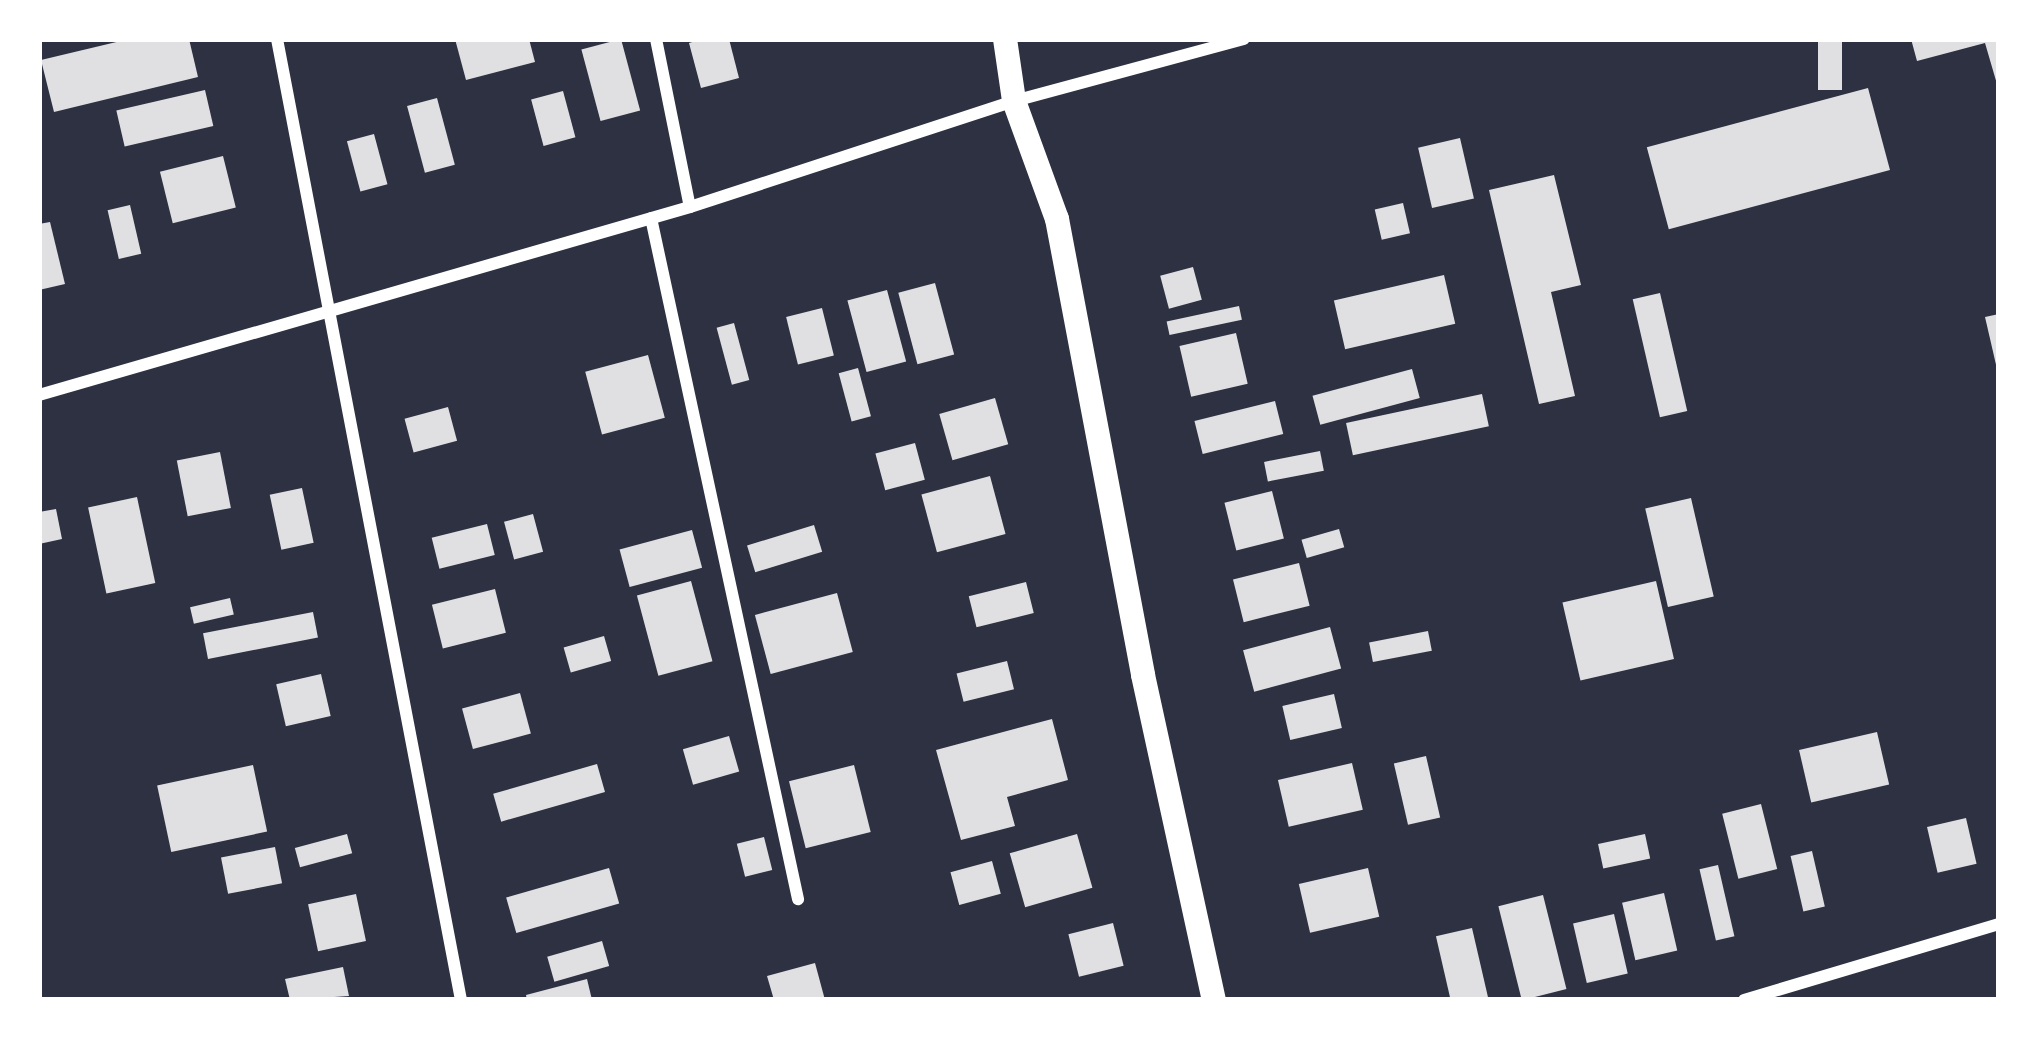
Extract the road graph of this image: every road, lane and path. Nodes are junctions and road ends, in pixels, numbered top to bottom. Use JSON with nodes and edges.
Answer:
{"nodes":[{"id":1,"x":277,"y":39,"type":"edge"},
{"id":2,"x":656,"y":39,"type":"edge"},
{"id":3,"x":1005,"y":39,"type":"edge"},
{"id":4,"x":1244,"y":39,"type":"edge"},
{"id":5,"x":1014,"y":101,"type":"junction"},
{"id":6,"x":690,"y":207,"type":"junction"},
{"id":7,"x":651,"y":218,"type":"junction"},
{"id":8,"x":330,"y":311,"type":"junction"},
{"id":9,"x":39,"y":394,"type":"edge"},
{"id":10,"x":798,"y":899,"type":"dead end"},
{"id":11,"x":1999,"y":924,"type":"edge"},
{"id":12,"x":1762,"y":998,"type":"edge"},
{"id":13,"x":461,"y":1000,"type":"edge"},
{"id":14,"x":1214,"y":1000,"type":"edge"},
{"id":15,"x":1744,"y":1000,"type":"edge"}],
"edges":[{"from":1,"to":8,"type":"street"},
{"from":2,"to":6,"type":"street"},
{"from":3,"to":5,"type":"main road"},
{"from":4,"to":5,"type":"street"},
{"from":5,"to":6,"type":"street"},
{"from":5,"to":14,"type":"main road"},
{"from":6,"to":7,"type":"street"},
{"from":7,"to":8,"type":"street"},
{"from":7,"to":10,"type":"street"},
{"from":8,"to":9,"type":"street"},
{"from":8,"to":13,"type":"street"},
{"from":11,"to":12,"type":"street"},
{"from":12,"to":15,"type":"street"}]}
